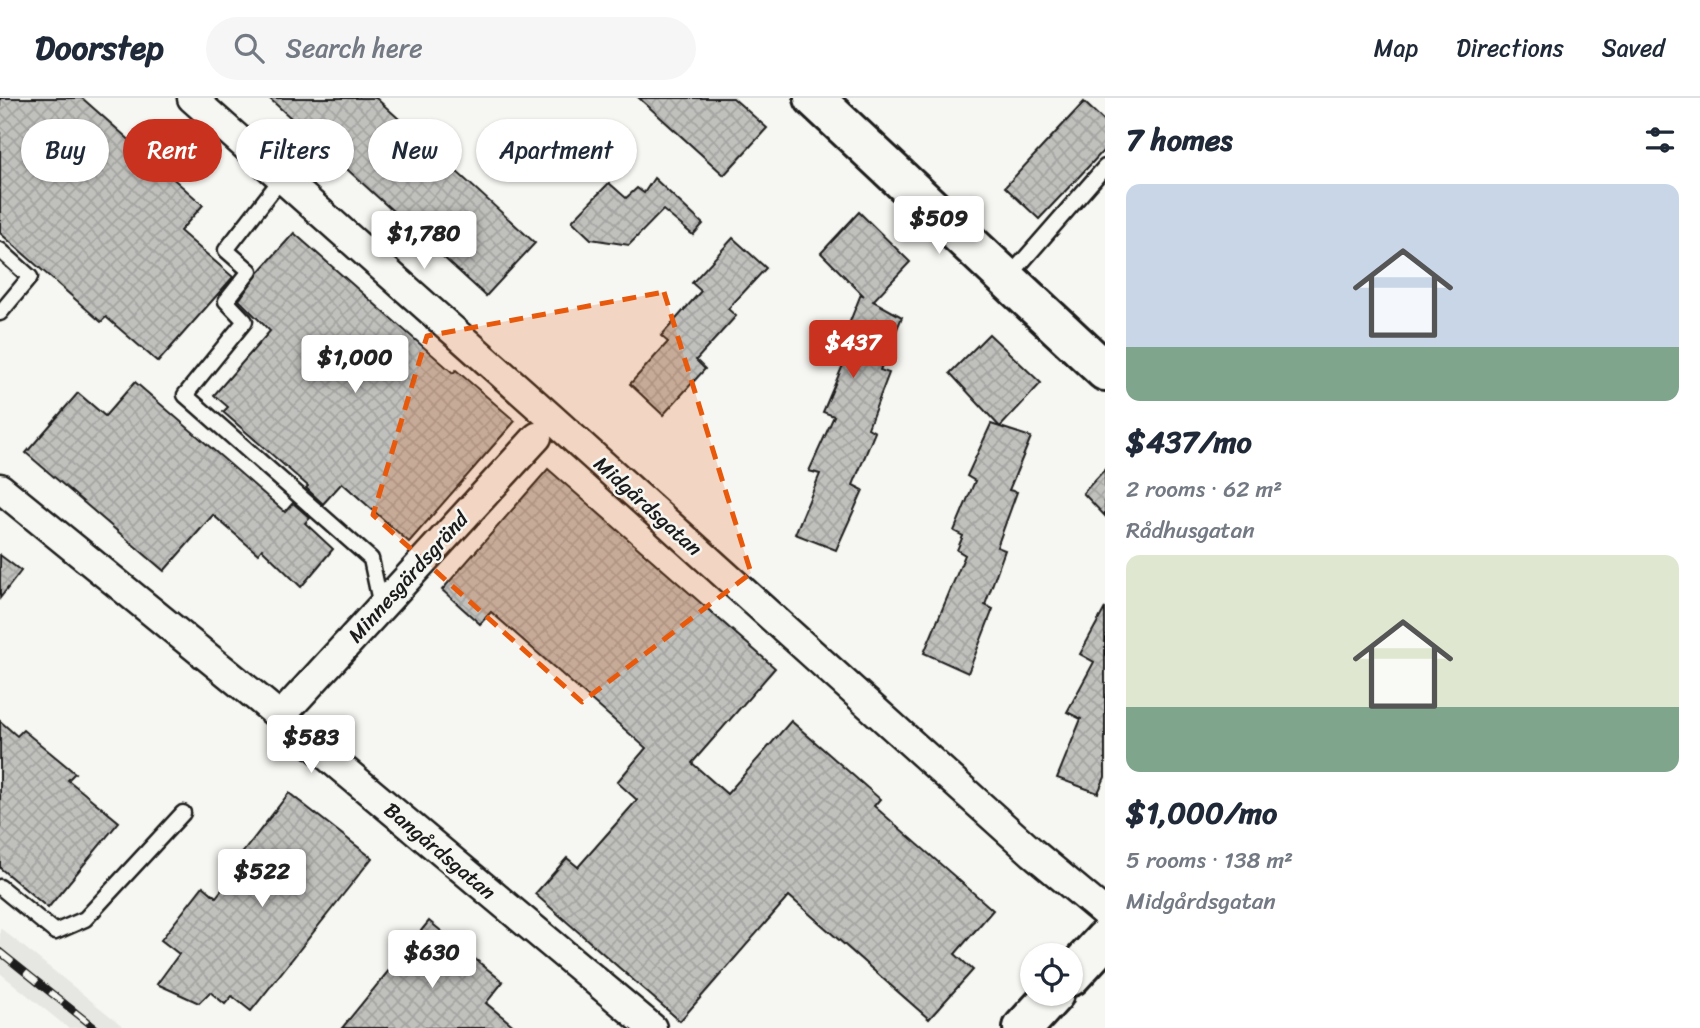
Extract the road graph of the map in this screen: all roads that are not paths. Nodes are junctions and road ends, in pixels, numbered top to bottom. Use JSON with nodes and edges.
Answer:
{"nodes":[{"id":1,"x":192,"y":98,"type":"edge"},
{"id":2,"x":814,"y":98,"type":"edge"},
{"id":3,"x":236,"y":137,"type":"edge"},
{"id":4,"x":1105,"y":167,"type":"edge"},
{"id":5,"x":279,"y":182,"type":"edge"},
{"id":6,"x":286,"y":182,"type":"edge"},
{"id":7,"x":0,"y":250,"type":"edge"},
{"id":8,"x":1007,"y":279,"type":"junction"},
{"id":9,"x":0,"y":313,"type":"edge"},
{"id":10,"x":1105,"y":371,"type":"edge"},
{"id":11,"x":537,"y":437,"type":"dead end"},
{"id":12,"x":0,"y":488,"type":"edge"},
{"id":13,"x":381,"y":606,"type":"junction"},
{"id":14,"x":280,"y":717,"type":"junction"},
{"id":15,"x":183,"y":813,"type":"dead end"},
{"id":16,"x":0,"y":887,"type":"edge"},
{"id":17,"x":1105,"y":913,"type":"edge"},
{"id":18,"x":1105,"y":939,"type":"edge"},
{"id":19,"x":1083,"y":963,"type":"edge"},
{"id":20,"x":1043,"y":1006,"type":"edge"},
{"id":21,"x":652,"y":1028,"type":"edge"},
{"id":22,"x":1023,"y":1028,"type":"edge"}],
"edges":[{"from":1,"to":3,"type":"street","name":"Midgårdsgatan"},
{"from":2,"to":8,"type":"main road"},
{"from":4,"to":8,"type":"lane"},
{"from":5,"to":13,"type":"lane"},
{"from":6,"to":17,"type":"street","name":"Midgårdsgatan"},
{"from":7,"to":9,"type":"lane"},
{"from":8,"to":10,"type":"main road"},
{"from":11,"to":13,"type":"street","name":"Minnesgärdsgränd"},
{"from":12,"to":14,"type":"street","name":"Bangårdsgatan"},
{"from":13,"to":14,"type":"street","name":"Minnesgärdsgränd"},
{"from":14,"to":21,"type":"street","name":"Bangårdsgatan"},
{"from":15,"to":16,"type":"lane"},
{"from":18,"to":19,"type":"main road"},
{"from":20,"to":22,"type":"main road"}]}
